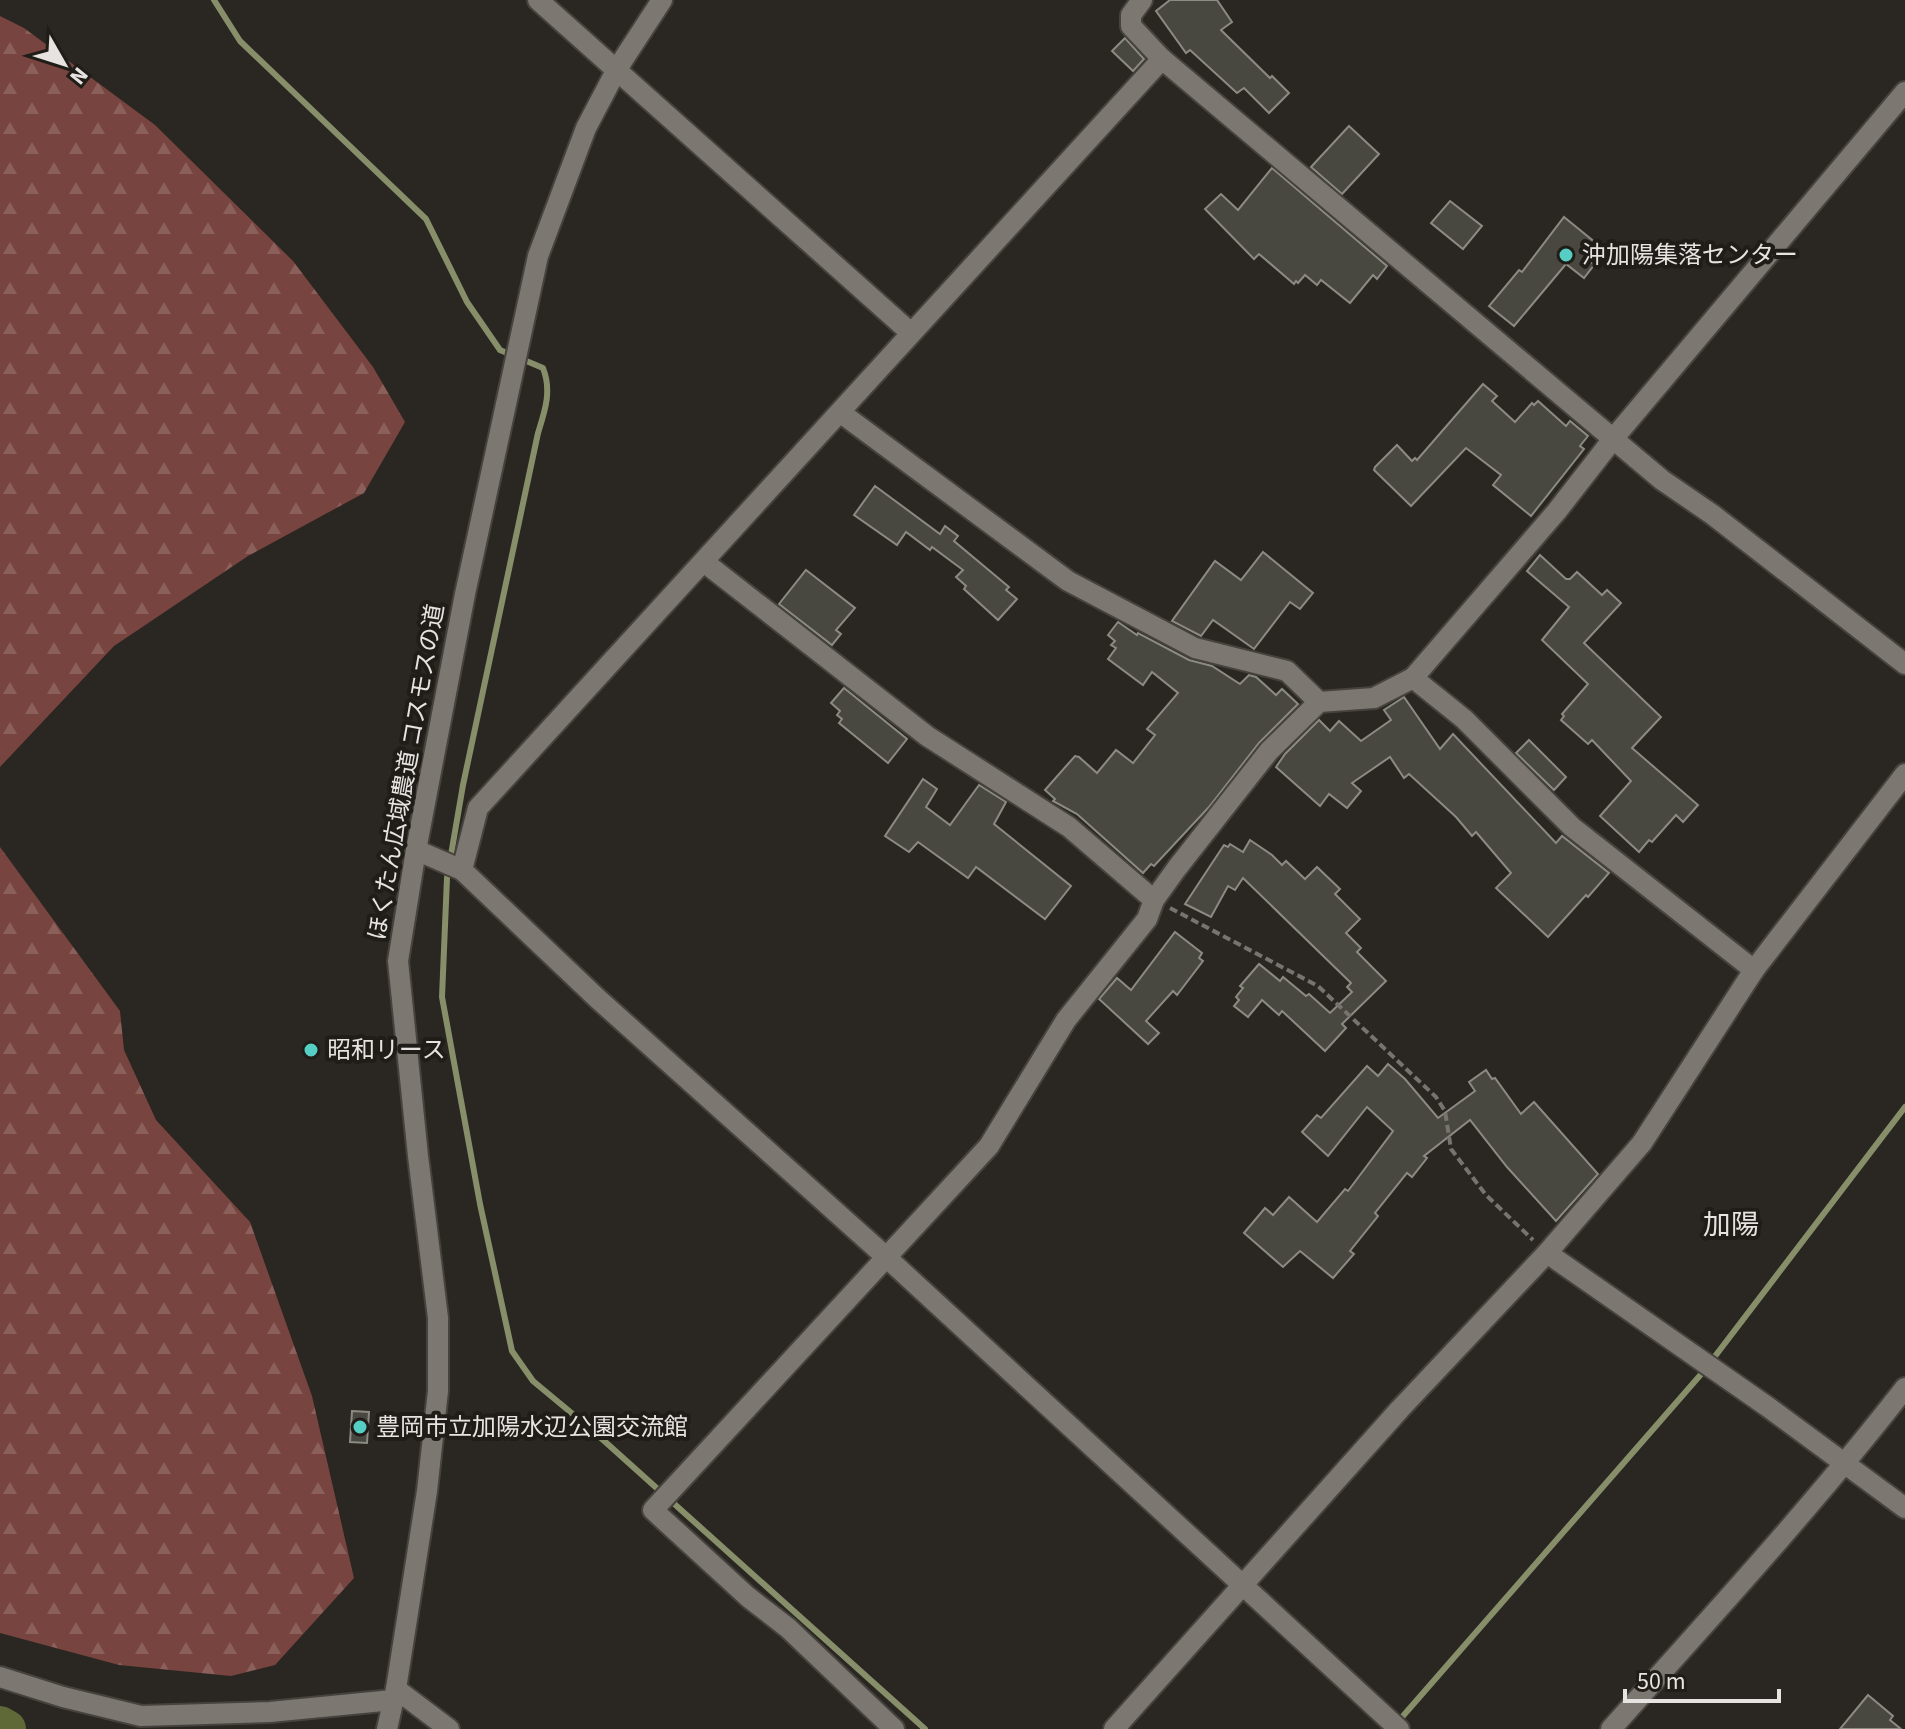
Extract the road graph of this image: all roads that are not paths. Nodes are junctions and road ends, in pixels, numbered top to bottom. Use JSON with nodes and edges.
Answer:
{"nodes":[{"id":1,"x":538,"y":0,"type":"edge"},
{"id":2,"x":662,"y":0,"type":"edge"},
{"id":3,"x":1142,"y":0,"type":"edge"},
{"id":4,"x":1162,"y":59,"type":"junction"},
{"id":5,"x":617,"y":69,"type":"junction"},
{"id":6,"x":1905,"y":92,"type":"edge"},
{"id":7,"x":911,"y":333,"type":"junction"},
{"id":8,"x":841,"y":413,"type":"junction"},
{"id":9,"x":1613,"y":439,"type":"junction"},
{"id":10,"x":704,"y":562,"type":"junction"},
{"id":11,"x":1905,"y":664,"type":"edge"},
{"id":12,"x":1413,"y":678,"type":"junction"},
{"id":13,"x":1319,"y":702,"type":"junction"},
{"id":14,"x":1905,"y":774,"type":"edge"},
{"id":15,"x":416,"y":850,"type":"junction"},
{"id":16,"x":462,"y":870,"type":"junction"},
{"id":17,"x":1154,"y":900,"type":"junction"},
{"id":18,"x":1754,"y":970,"type":"junction"},
{"id":19,"x":1547,"y":1253,"type":"junction"},
{"id":20,"x":885,"y":1256,"type":"junction"},
{"id":21,"x":1905,"y":1388,"type":"edge"},
{"id":22,"x":1845,"y":1464,"type":"junction"},
{"id":23,"x":1905,"y":1508,"type":"edge"},
{"id":24,"x":1242,"y":1587,"type":"junction"},
{"id":25,"x":0,"y":1677,"type":"edge"},
{"id":26,"x":394,"y":1694,"type":"junction"},
{"id":27,"x":387,"y":1729,"type":"edge"},
{"id":28,"x":449,"y":1729,"type":"edge"},
{"id":29,"x":894,"y":1729,"type":"edge"},
{"id":30,"x":1114,"y":1729,"type":"edge"},
{"id":31,"x":1399,"y":1729,"type":"edge"},
{"id":32,"x":1611,"y":1729,"type":"edge"}],
"edges":[{"from":1,"to":5,"type":"street"},
{"from":2,"to":5,"type":"street","name":"ほくたん広域農道 コスモスの道"},
{"from":3,"to":4,"type":"street"},
{"from":4,"to":7,"type":"street"},
{"from":4,"to":9,"type":"street"},
{"from":5,"to":7,"type":"street"},
{"from":5,"to":15,"type":"street","name":"ほくたん広域農道 コスモスの道"},
{"from":6,"to":9,"type":"street"},
{"from":7,"to":8,"type":"street"},
{"from":8,"to":10,"type":"street"},
{"from":8,"to":13,"type":"street"},
{"from":9,"to":11,"type":"street"},
{"from":9,"to":12,"type":"street"},
{"from":10,"to":16,"type":"street"},
{"from":10,"to":17,"type":"street"},
{"from":12,"to":13,"type":"street"},
{"from":12,"to":18,"type":"street"},
{"from":13,"to":17,"type":"street"},
{"from":14,"to":18,"type":"street"},
{"from":15,"to":16,"type":"street"},
{"from":15,"to":26,"type":"street","name":"ほくたん広域農道 コスモスの道"},
{"from":16,"to":20,"type":"street"},
{"from":17,"to":20,"type":"street"},
{"from":18,"to":19,"type":"street"},
{"from":19,"to":22,"type":"street"},
{"from":19,"to":24,"type":"street"},
{"from":20,"to":24,"type":"street"},
{"from":20,"to":29,"type":"street"},
{"from":21,"to":22,"type":"street"},
{"from":22,"to":23,"type":"street"},
{"from":22,"to":32,"type":"street"},
{"from":24,"to":30,"type":"street"},
{"from":24,"to":31,"type":"street"},
{"from":25,"to":26,"type":"street"},
{"from":26,"to":27,"type":"street","name":"ほくたん広域農道 コスモスの道"},
{"from":26,"to":28,"type":"street"}]}
